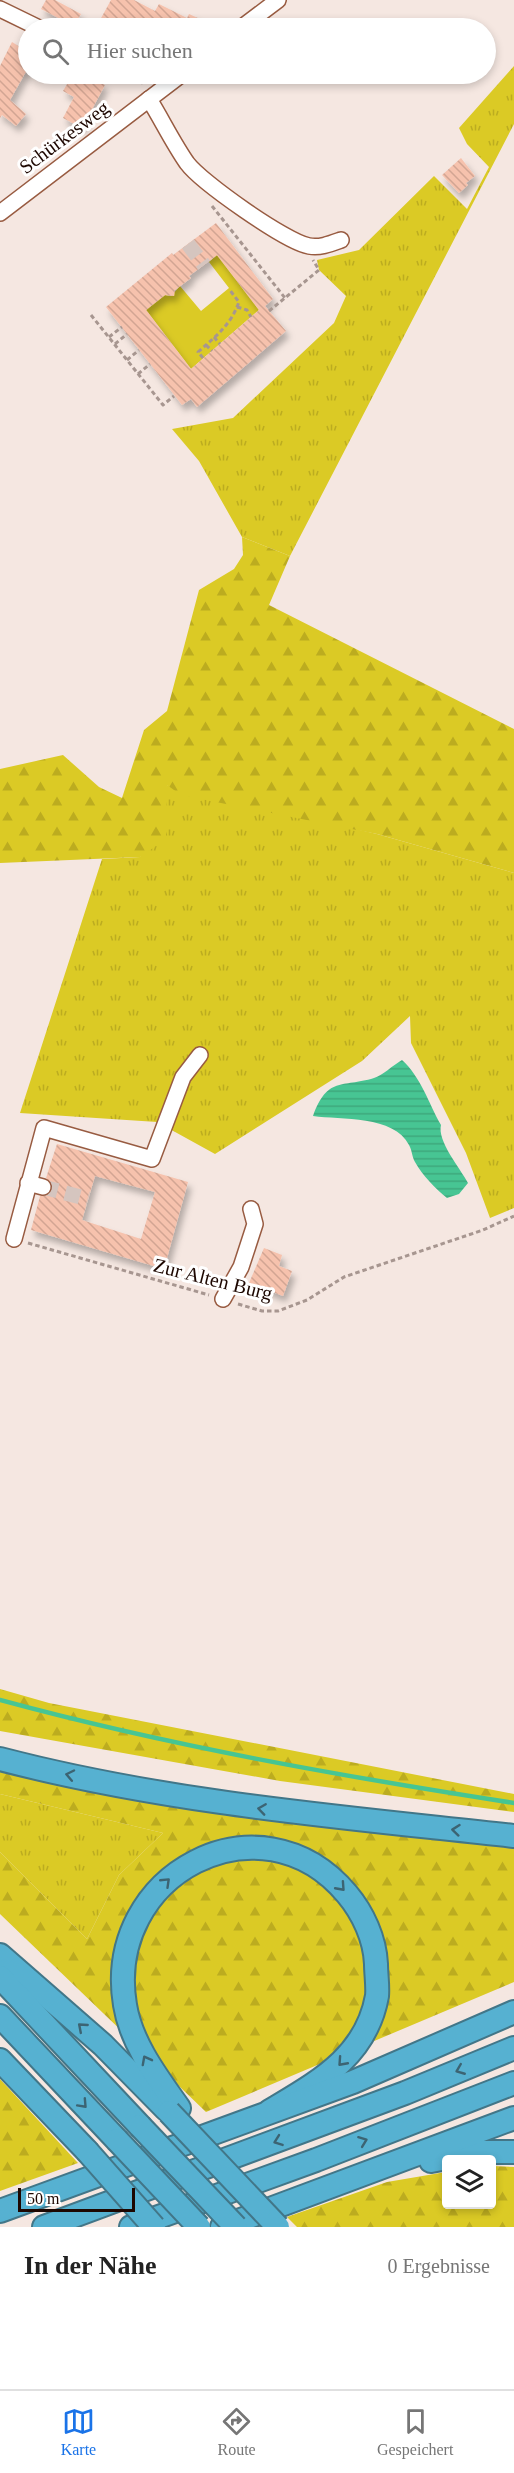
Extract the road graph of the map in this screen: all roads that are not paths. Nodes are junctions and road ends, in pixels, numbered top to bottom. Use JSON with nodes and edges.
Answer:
{"nodes":[{"id":1,"x":278,"y":0,"type":"edge"},
{"id":2,"x":0,"y":9,"type":"edge"},
{"id":3,"x":18,"y":18,"type":"edge"},
{"id":4,"x":254,"y":18,"type":"edge"},
{"id":5,"x":169,"y":84,"type":"edge"},
{"id":6,"x":149,"y":99,"type":"junction"},
{"id":7,"x":0,"y":213,"type":"edge"},
{"id":8,"x":341,"y":240,"type":"dead end"},
{"id":9,"x":200,"y":1055,"type":"dead end"},
{"id":10,"x":28,"y":1183,"type":"junction"},
{"id":11,"x":43,"y":1187,"type":"tunnel mouth"},
{"id":12,"x":251,"y":1209,"type":"dead end"},
{"id":13,"x":14,"y":1239,"type":"road end"},
{"id":14,"x":224,"y":1299,"type":"road end"},
{"id":15,"x":0,"y":1759,"type":"edge"},
{"id":16,"x":514,"y":1836,"type":"edge"},
{"id":17,"x":0,"y":1955,"type":"edge"},
{"id":18,"x":0,"y":1977,"type":"edge"},
{"id":19,"x":514,"y":2012,"type":"edge"},
{"id":20,"x":0,"y":2016,"type":"edge"},
{"id":21,"x":514,"y":2048,"type":"edge"},
{"id":22,"x":0,"y":2060,"type":"edge"},
{"id":23,"x":514,"y":2083,"type":"edge"},
{"id":24,"x":174,"y":2110,"type":"junction"},
{"id":25,"x":270,"y":2111,"type":"junction"},
{"id":26,"x":514,"y":2118,"type":"edge"},
{"id":27,"x":514,"y":2152,"type":"edge"},
{"id":28,"x":362,"y":2175,"type":"junction"},
{"id":29,"x":63,"y":2187,"type":"junction"},
{"id":30,"x":0,"y":2204,"type":"edge"},
{"id":31,"x":0,"y":2211,"type":"edge"},
{"id":32,"x":146,"y":2223,"type":"edge"},
{"id":33,"x":44,"y":2227,"type":"edge"},
{"id":34,"x":199,"y":2227,"type":"edge"},
{"id":35,"x":222,"y":2227,"type":"edge"},
{"id":36,"x":236,"y":2227,"type":"edge"},
{"id":37,"x":278,"y":2227,"type":"edge"}],
"edges":[{"from":1,"to":4,"type":"street"},
{"from":2,"to":3,"type":"street"},
{"from":5,"to":6,"type":"street","name":"Schürkesweg"},
{"from":6,"to":7,"type":"street","name":"Schürkesweg"},
{"from":6,"to":8,"type":"street"},
{"from":9,"to":10,"type":"street"},
{"from":10,"to":11,"type":"street"},
{"from":10,"to":13,"type":"street"},
{"from":12,"to":14,"type":"street"},
{"from":16,"to":15,"type":"highway","one_way":true},
{"from":24,"to":17,"type":"highway","one_way":true},
{"from":18,"to":36,"type":"highway","bridge":true},
{"from":19,"to":25,"type":"highway"},
{"from":20,"to":34,"type":"highway","one_way":true,"bridge":true},
{"from":21,"to":33,"type":"highway","one_way":true},
{"from":22,"to":32,"type":"highway","bridge":true},
{"from":32,"to":23,"type":"highway","one_way":true},
{"from":24,"to":25,"type":"highway","one_way":true},
{"from":24,"to":37,"type":"highway","bridge":true},
{"from":25,"to":29,"type":"highway"},
{"from":26,"to":28,"type":"highway"},
{"from":27,"to":28,"type":"highway"},
{"from":28,"to":35,"type":"highway"},
{"from":29,"to":30,"type":"highway"},
{"from":29,"to":31,"type":"highway"}]}
